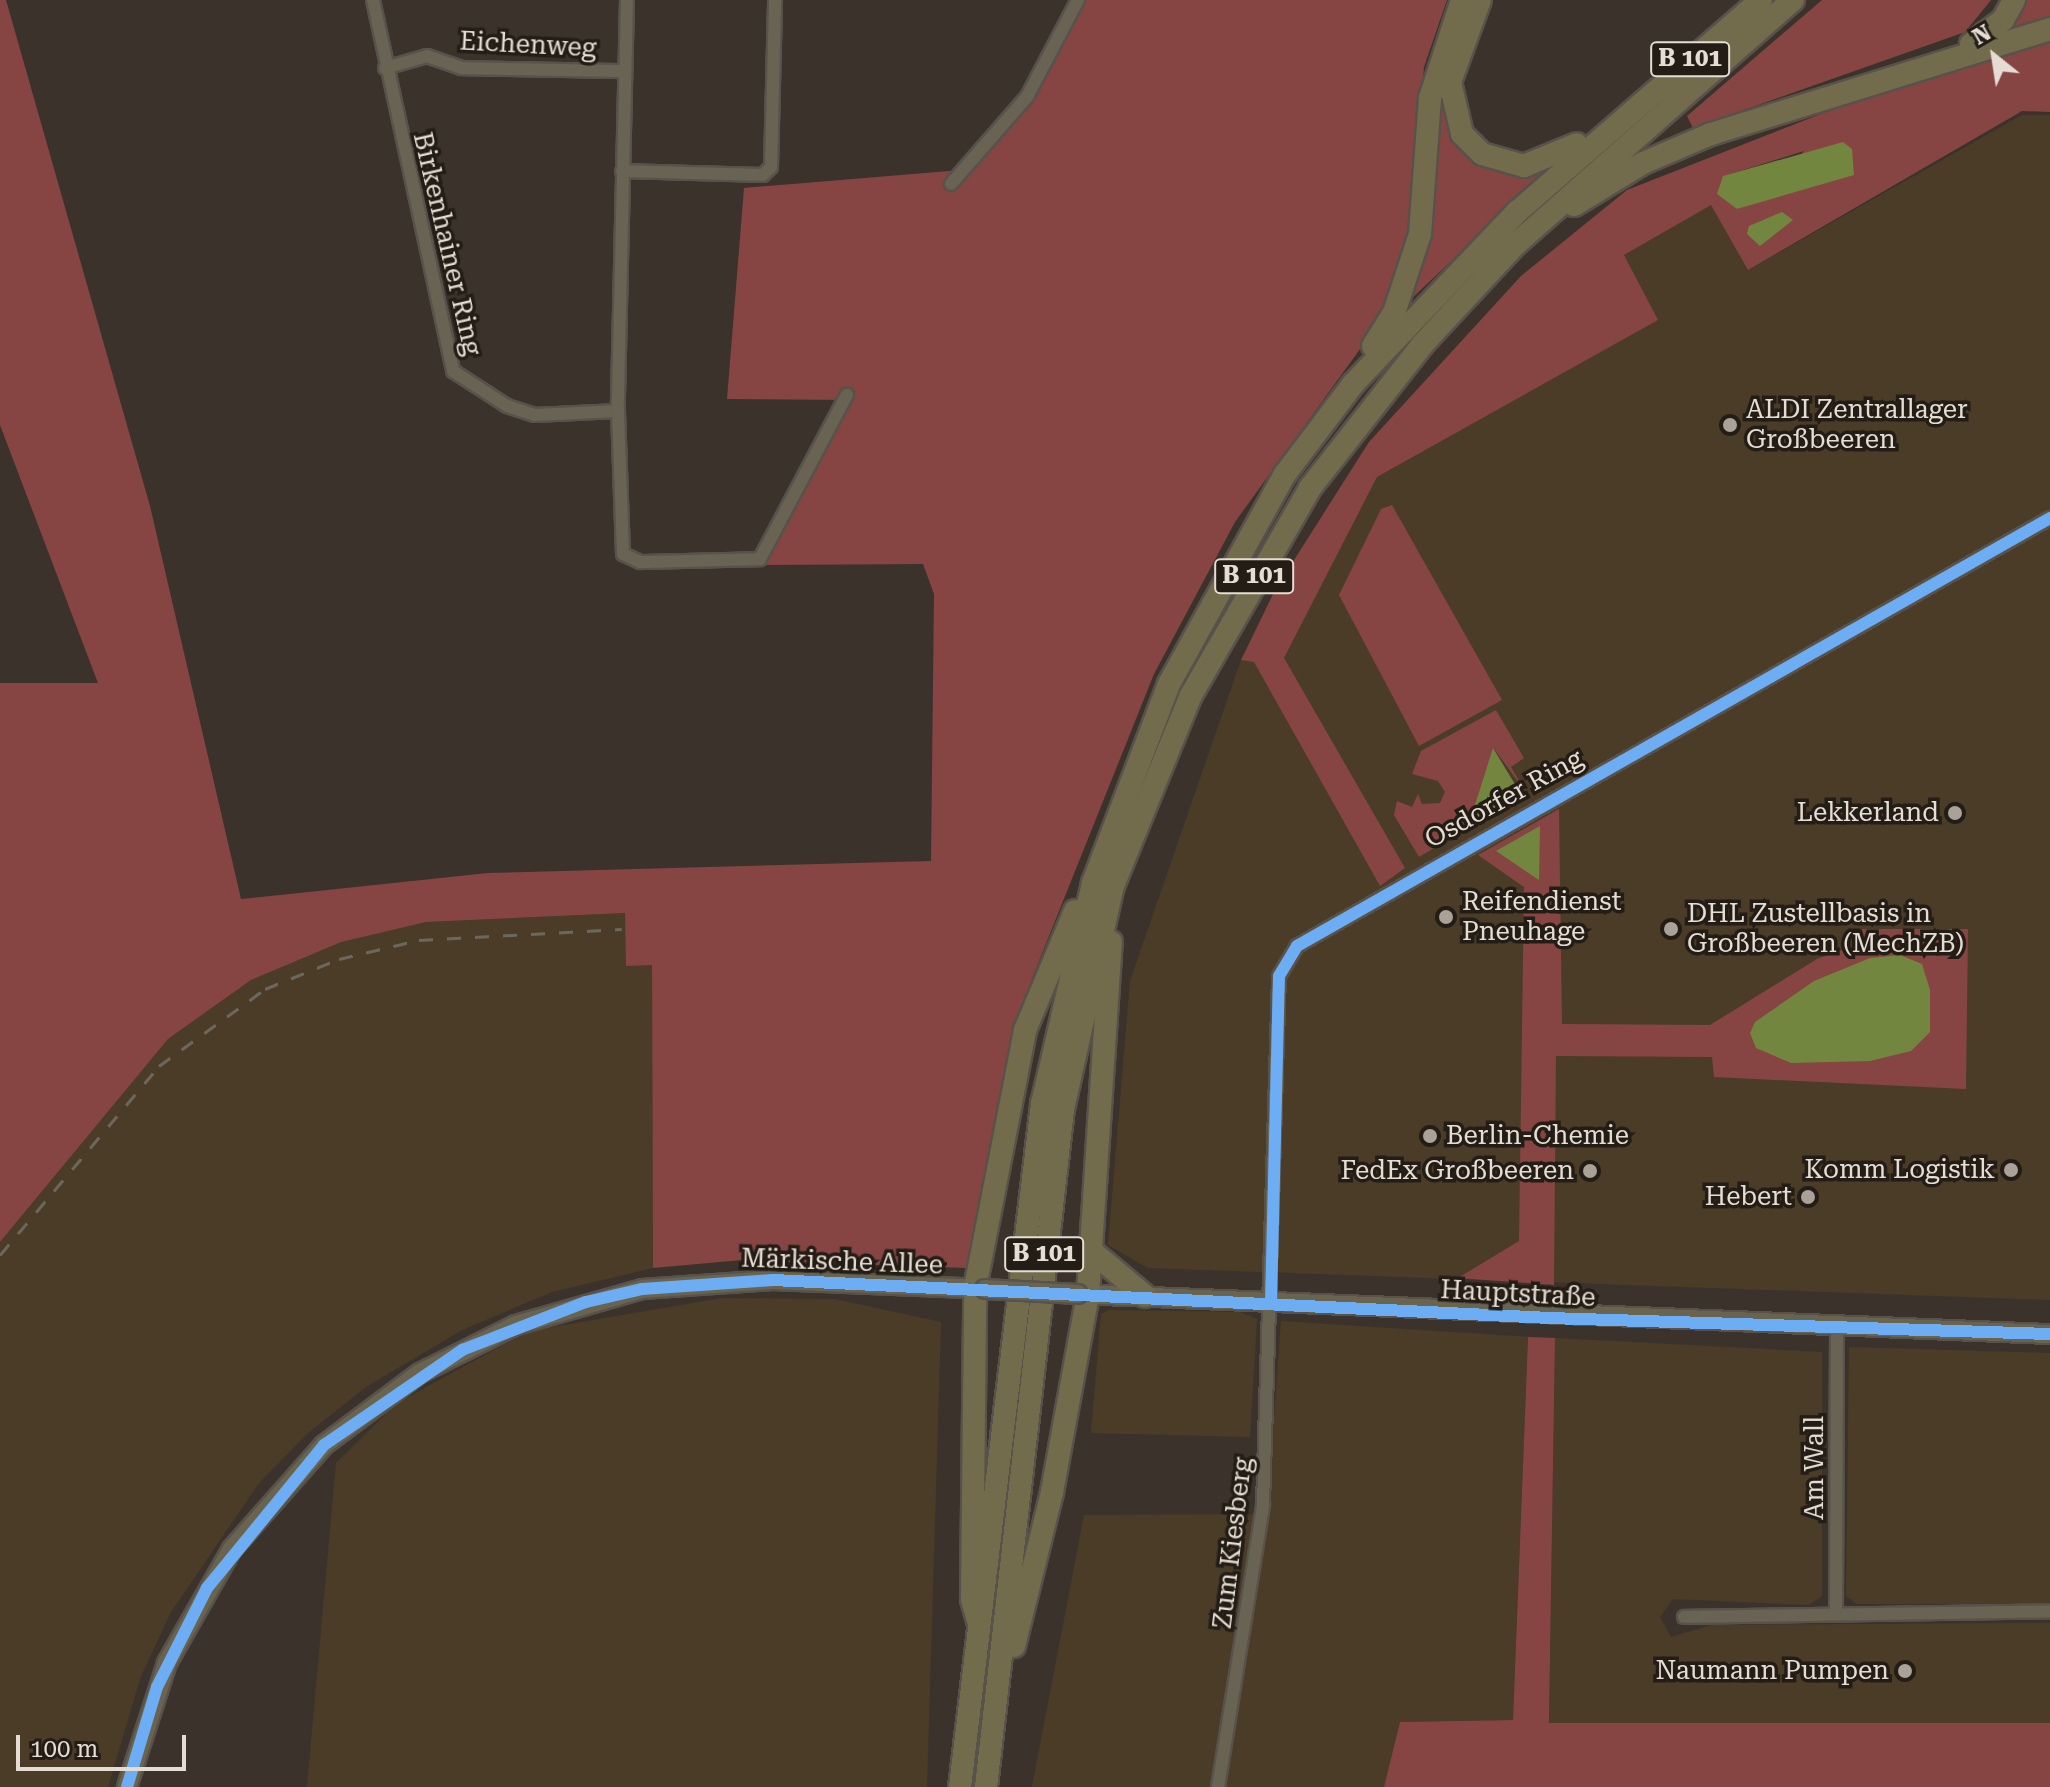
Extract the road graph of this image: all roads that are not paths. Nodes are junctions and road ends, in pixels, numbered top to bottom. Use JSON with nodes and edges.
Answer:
{"nodes":[{"id":1,"x":373,"y":0,"type":"edge"},
{"id":2,"x":627,"y":0,"type":"edge"},
{"id":3,"x":775,"y":0,"type":"edge"},
{"id":4,"x":1078,"y":0,"type":"edge"},
{"id":5,"x":1462,"y":0,"type":"edge"},
{"id":6,"x":1480,"y":0,"type":"edge"},
{"id":7,"x":1761,"y":0,"type":"edge"},
{"id":8,"x":1793,"y":0,"type":"edge"},
{"id":9,"x":2014,"y":0,"type":"edge"},
{"id":10,"x":2050,"y":29,"type":"edge"},
{"id":11,"x":1942,"y":59,"type":"junction"},
{"id":12,"x":385,"y":68,"type":"junction"},
{"id":13,"x":624,"y":71,"type":"junction"},
{"id":14,"x":1619,"y":119,"type":"junction"},
{"id":15,"x":622,"y":171,"type":"junction"},
{"id":16,"x":951,"y":184,"type":"dead end"},
{"id":17,"x":1516,"y":244,"type":"junction"},
{"id":18,"x":1353,"y":384,"type":"junction"},
{"id":19,"x":847,"y":395,"type":"dead end"},
{"id":20,"x":618,"y":411,"type":"junction"},
{"id":21,"x":2050,"y":518,"type":"edge"},
{"id":22,"x":1133,"y":836,"type":"junction"},
{"id":23,"x":1093,"y":883,"type":"junction"},
{"id":24,"x":1089,"y":1249,"type":"junction"},
{"id":25,"x":980,"y":1289,"type":"junction"},
{"id":26,"x":1083,"y":1294,"type":"junction"},
{"id":27,"x":1145,"y":1296,"type":"junction"},
{"id":28,"x":1271,"y":1302,"type":"junction"},
{"id":29,"x":1837,"y":1327,"type":"junction"},
{"id":30,"x":2050,"y":1334,"type":"edge"},
{"id":31,"x":1836,"y":1610,"type":"junction"},
{"id":32,"x":2050,"y":1611,"type":"edge"},
{"id":33,"x":1684,"y":1617,"type":"dead end"},
{"id":34,"x":981,"y":1633,"type":"junction"},
{"id":35,"x":1002,"y":1681,"type":"junction"},
{"id":36,"x":127,"y":1787,"type":"edge"},
{"id":37,"x":960,"y":1787,"type":"edge"},
{"id":38,"x":986,"y":1787,"type":"edge"},
{"id":39,"x":1218,"y":1787,"type":"edge"}],
"edges":[{"from":1,"to":12,"type":"street","name":"Birkenhainer Ring"},
{"from":2,"to":13,"type":"street"},
{"from":3,"to":15,"type":"street"},
{"from":4,"to":16,"type":"street"},
{"from":5,"to":18,"type":"highway"},
{"from":6,"to":14,"type":"highway"},
{"from":7,"to":14,"type":"highway","number":"B 101"},
{"from":8,"to":17,"type":"highway","number":"B 101"},
{"from":9,"to":11,"type":"highway"},
{"from":10,"to":11,"type":"highway"},
{"from":11,"to":17,"type":"highway"},
{"from":12,"to":13,"type":"street","name":"Eichenweg"},
{"from":12,"to":20,"type":"street","name":"Birkenhainer Ring"},
{"from":13,"to":15,"type":"street"},
{"from":14,"to":18,"type":"highway","number":"B 101"},
{"from":15,"to":20,"type":"street"},
{"from":17,"to":22,"type":"highway","number":"B 101"},
{"from":18,"to":23,"type":"highway","number":"B 101"},
{"from":19,"to":20,"type":"street"},
{"from":21,"to":28,"type":"street","name":"Osdorfer Ring"},
{"from":22,"to":24,"type":"highway"},
{"from":22,"to":35,"type":"highway","number":"B 101"},
{"from":23,"to":25,"type":"highway"},
{"from":23,"to":34,"type":"highway","number":"B 101"},
{"from":24,"to":26,"type":"highway"},
{"from":24,"to":27,"type":"highway"},
{"from":25,"to":26,"type":"street","name":"Hauptstraße","bridge":true},
{"from":25,"to":34,"type":"highway"},
{"from":25,"to":36,"type":"street","name":"Märkische Allee"},
{"from":26,"to":27,"type":"street","name":"Hauptstraße"},
{"from":26,"to":35,"type":"highway"},
{"from":27,"to":28,"type":"street","name":"Hauptstraße"},
{"from":28,"to":29,"type":"street","name":"Hauptstraße"},
{"from":28,"to":39,"type":"street","name":"Zum Kiesberg"},
{"from":29,"to":30,"type":"street","name":"Hauptstraße"},
{"from":29,"to":31,"type":"street","name":"Am Wall"},
{"from":31,"to":32,"type":"street"},
{"from":31,"to":33,"type":"street"},
{"from":34,"to":37,"type":"highway","number":"B 101"},
{"from":35,"to":38,"type":"highway","number":"B 101"}]}
